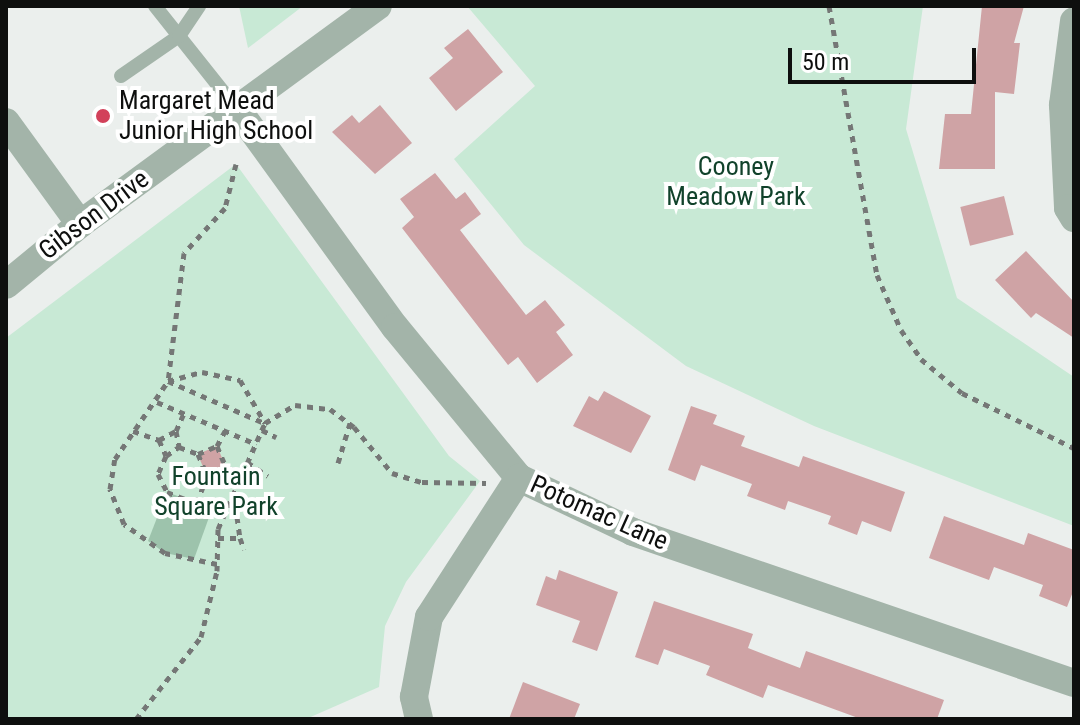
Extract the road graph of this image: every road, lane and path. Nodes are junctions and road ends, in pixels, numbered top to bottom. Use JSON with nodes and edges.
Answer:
{"nodes":[{"id":1,"x":155,"y":6,"type":"edge"},
{"id":2,"x":199,"y":6,"type":"edge"},
{"id":3,"x":378,"y":6,"type":"edge"},
{"id":4,"x":829,"y":6,"type":"edge"},
{"id":5,"x":1074,"y":21,"type":"edge"},
{"id":6,"x":179,"y":36,"type":"junction"},
{"id":7,"x":121,"y":76,"type":"dead end"},
{"id":8,"x":237,"y":109,"type":"junction"},
{"id":9,"x":6,"y":122,"type":"edge"},
{"id":10,"x":236,"y":164,"type":"dead end"},
{"id":11,"x":1074,"y":218,"type":"edge"},
{"id":12,"x":80,"y":224,"type":"junction"},
{"id":13,"x":6,"y":285,"type":"edge"},
{"id":14,"x":168,"y":381,"type":"junction"},
{"id":15,"x":157,"y":402,"type":"junction"},
{"id":16,"x":184,"y":413,"type":"junction"},
{"id":17,"x":265,"y":423,"type":"junction"},
{"id":18,"x":350,"y":423,"type":"junction"},
{"id":19,"x":262,"y":430,"type":"junction"},
{"id":20,"x":133,"y":431,"type":"junction"},
{"id":21,"x":176,"y":431,"type":"junction"},
{"id":22,"x":225,"y":431,"type":"junction"},
{"id":23,"x":276,"y":437,"type":"dead end"},
{"id":24,"x":159,"y":440,"type":"junction"},
{"id":25,"x":256,"y":444,"type":"junction"},
{"id":26,"x":217,"y":446,"type":"junction"},
{"id":27,"x":179,"y":447,"type":"junction"},
{"id":28,"x":1074,"y":448,"type":"edge"},
{"id":29,"x":198,"y":454,"type":"junction"},
{"id":30,"x":166,"y":456,"type":"junction"},
{"id":31,"x":247,"y":462,"type":"junction"},
{"id":32,"x":338,"y":463,"type":"dead end"},
{"id":33,"x":226,"y":467,"type":"junction"},
{"id":34,"x":242,"y":474,"type":"junction"},
{"id":35,"x":207,"y":475,"type":"junction"},
{"id":36,"x":268,"y":476,"type":"dead end"},
{"id":37,"x":519,"y":478,"type":"junction"},
{"id":38,"x":489,"y":482,"type":"dead end"},
{"id":39,"x":197,"y":503,"type":"junction"},
{"id":40,"x":224,"y":514,"type":"junction"},
{"id":41,"x":237,"y":517,"type":"dead end"},
{"id":42,"x":218,"y":538,"type":"junction"},
{"id":43,"x":240,"y":538,"type":"junction"},
{"id":44,"x":244,"y":549,"type":"dead end"},
{"id":45,"x":217,"y":564,"type":"junction"},
{"id":46,"x":1074,"y":683,"type":"edge"},
{"id":47,"x":136,"y":719,"type":"edge"},
{"id":48,"x":419,"y":719,"type":"edge"}],
"edges":[{"from":1,"to":6,"type":"lane"},
{"from":2,"to":6,"type":"lane"},
{"from":3,"to":8,"type":"street","name":"Gibson Drive"},
{"from":4,"to":28,"type":"path"},
{"from":5,"to":11,"type":"street"},
{"from":6,"to":7,"type":"lane"},
{"from":6,"to":8,"type":"lane"},
{"from":8,"to":12,"type":"street","name":"Gibson Drive"},
{"from":8,"to":37,"type":"street","name":"Potomac Lane"},
{"from":9,"to":12,"type":"street"},
{"from":10,"to":14,"type":"path"},
{"from":12,"to":13,"type":"street","name":"Gibson Drive"},
{"from":14,"to":15,"type":"path"},
{"from":14,"to":17,"type":"path"},
{"from":14,"to":17,"type":"path"},
{"from":15,"to":16,"type":"path"},
{"from":15,"to":20,"type":"path"},
{"from":16,"to":21,"type":"path"},
{"from":16,"to":22,"type":"path"},
{"from":17,"to":18,"type":"path"},
{"from":17,"to":19,"type":"path"},
{"from":18,"to":32,"type":"path"},
{"from":18,"to":38,"type":"path"},
{"from":19,"to":23,"type":"path"},
{"from":19,"to":25,"type":"path"},
{"from":20,"to":24,"type":"path"},
{"from":20,"to":45,"type":"path"},
{"from":21,"to":24,"type":"path"},
{"from":21,"to":27,"type":"path"},
{"from":22,"to":25,"type":"path"},
{"from":22,"to":26,"type":"path"},
{"from":24,"to":30,"type":"path"},
{"from":25,"to":31,"type":"path"},
{"from":26,"to":29,"type":"path"},
{"from":26,"to":33,"type":"path"},
{"from":27,"to":29,"type":"path"},
{"from":27,"to":30,"type":"path"},
{"from":29,"to":35,"type":"path"},
{"from":30,"to":39,"type":"path"},
{"from":31,"to":34,"type":"path"},
{"from":31,"to":36,"type":"path"},
{"from":33,"to":34,"type":"path"},
{"from":33,"to":35,"type":"path"},
{"from":34,"to":40,"type":"path"},
{"from":35,"to":39,"type":"path"},
{"from":37,"to":46,"type":"street","name":"Potomac Lane"},
{"from":37,"to":48,"type":"street"},
{"from":39,"to":40,"type":"path"},
{"from":40,"to":42,"type":"path"},
{"from":41,"to":43,"type":"path"},
{"from":42,"to":43,"type":"path"},
{"from":42,"to":45,"type":"path"},
{"from":43,"to":44,"type":"path"},
{"from":45,"to":47,"type":"path"}]}
